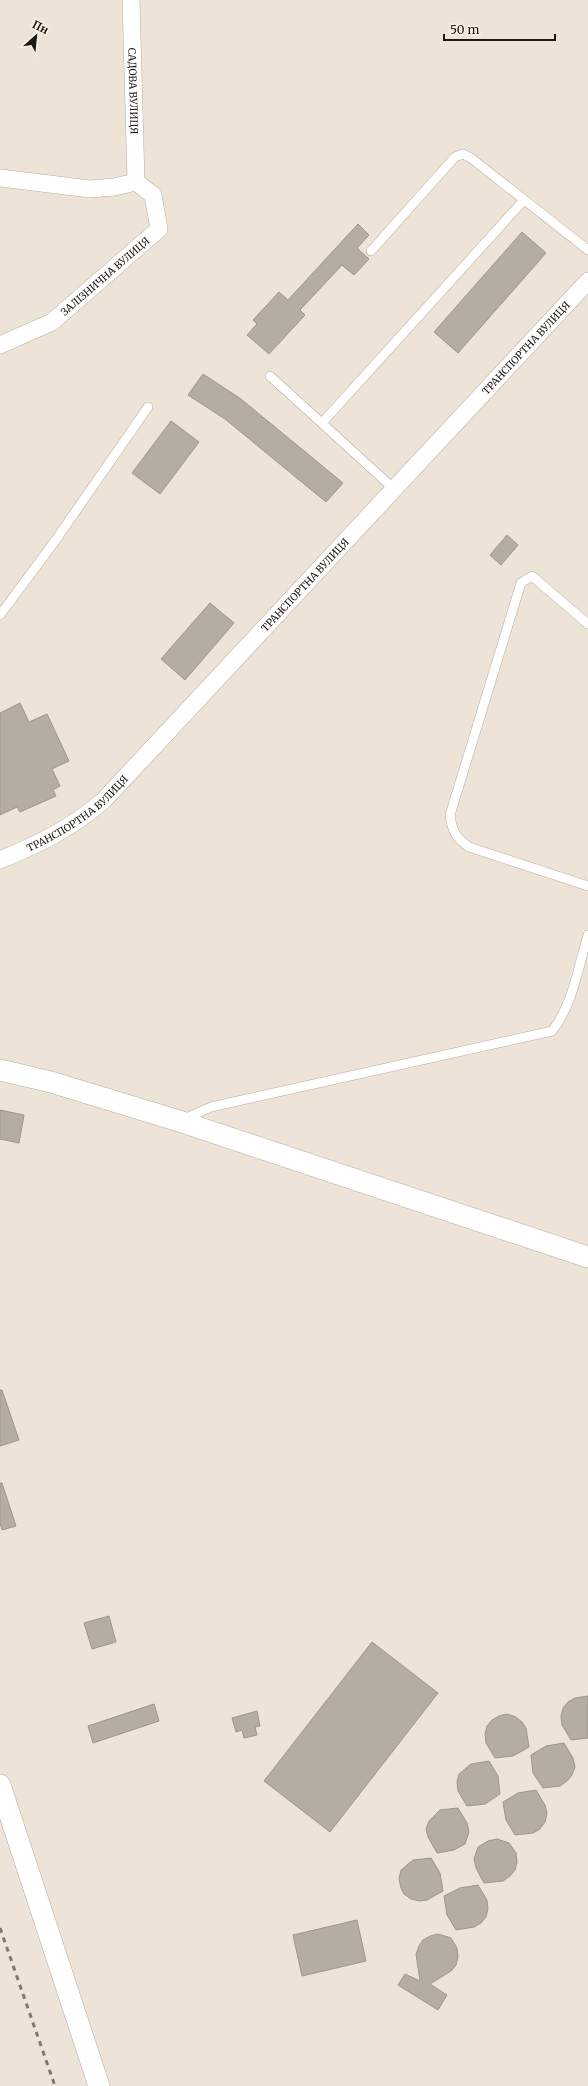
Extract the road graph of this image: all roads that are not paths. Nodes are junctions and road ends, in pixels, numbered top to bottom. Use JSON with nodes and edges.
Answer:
{"nodes":[{"id":1,"x":131,"y":0,"type":"edge"},
{"id":2,"x":0,"y":178,"type":"edge"},
{"id":3,"x":136,"y":182,"type":"junction"},
{"id":4,"x":524,"y":200,"type":"junction"},
{"id":5,"x":588,"y":250,"type":"edge"},
{"id":6,"x":371,"y":251,"type":"dead end"},
{"id":7,"x":588,"y":281,"type":"edge"},
{"id":8,"x":0,"y":345,"type":"edge"},
{"id":9,"x":270,"y":376,"type":"dead end"},
{"id":10,"x":148,"y":407,"type":"dead end"},
{"id":11,"x":322,"y":423,"type":"junction"},
{"id":12,"x":393,"y":488,"type":"junction"},
{"id":13,"x":0,"y":615,"type":"edge"},
{"id":14,"x":588,"y":624,"type":"edge"},
{"id":15,"x":0,"y":860,"type":"edge"},
{"id":16,"x":588,"y":886,"type":"edge"},
{"id":17,"x":588,"y":935,"type":"edge"},
{"id":18,"x":0,"y":1070,"type":"edge"},
{"id":19,"x":179,"y":1121,"type":"junction"},
{"id":20,"x":588,"y":1257,"type":"edge"},
{"id":21,"x":0,"y":1786,"type":"edge"},
{"id":22,"x":100,"y":2086,"type":"edge"}],
"edges":[{"from":1,"to":3,"type":"street","name":"САДОВА ВУЛИЦЯ"},
{"from":2,"to":3,"type":"street"},
{"from":3,"to":8,"type":"street","name":"ЗАЛІЗНИЧНА ВУЛИЦЯ"},
{"from":4,"to":5,"type":"lane"},
{"from":4,"to":6,"type":"lane"},
{"from":4,"to":11,"type":"lane"},
{"from":7,"to":12,"type":"street","name":"ТРАНСПОРТНА ВУЛИЦЯ"},
{"from":9,"to":11,"type":"lane"},
{"from":10,"to":13,"type":"lane"},
{"from":11,"to":12,"type":"lane"},
{"from":12,"to":15,"type":"street","name":"ТРАНСПОРТНА ВУЛИЦЯ"},
{"from":14,"to":16,"type":"lane"},
{"from":17,"to":19,"type":"lane"},
{"from":18,"to":19,"type":"street"},
{"from":19,"to":20,"type":"street"},
{"from":21,"to":22,"type":"street"}]}
